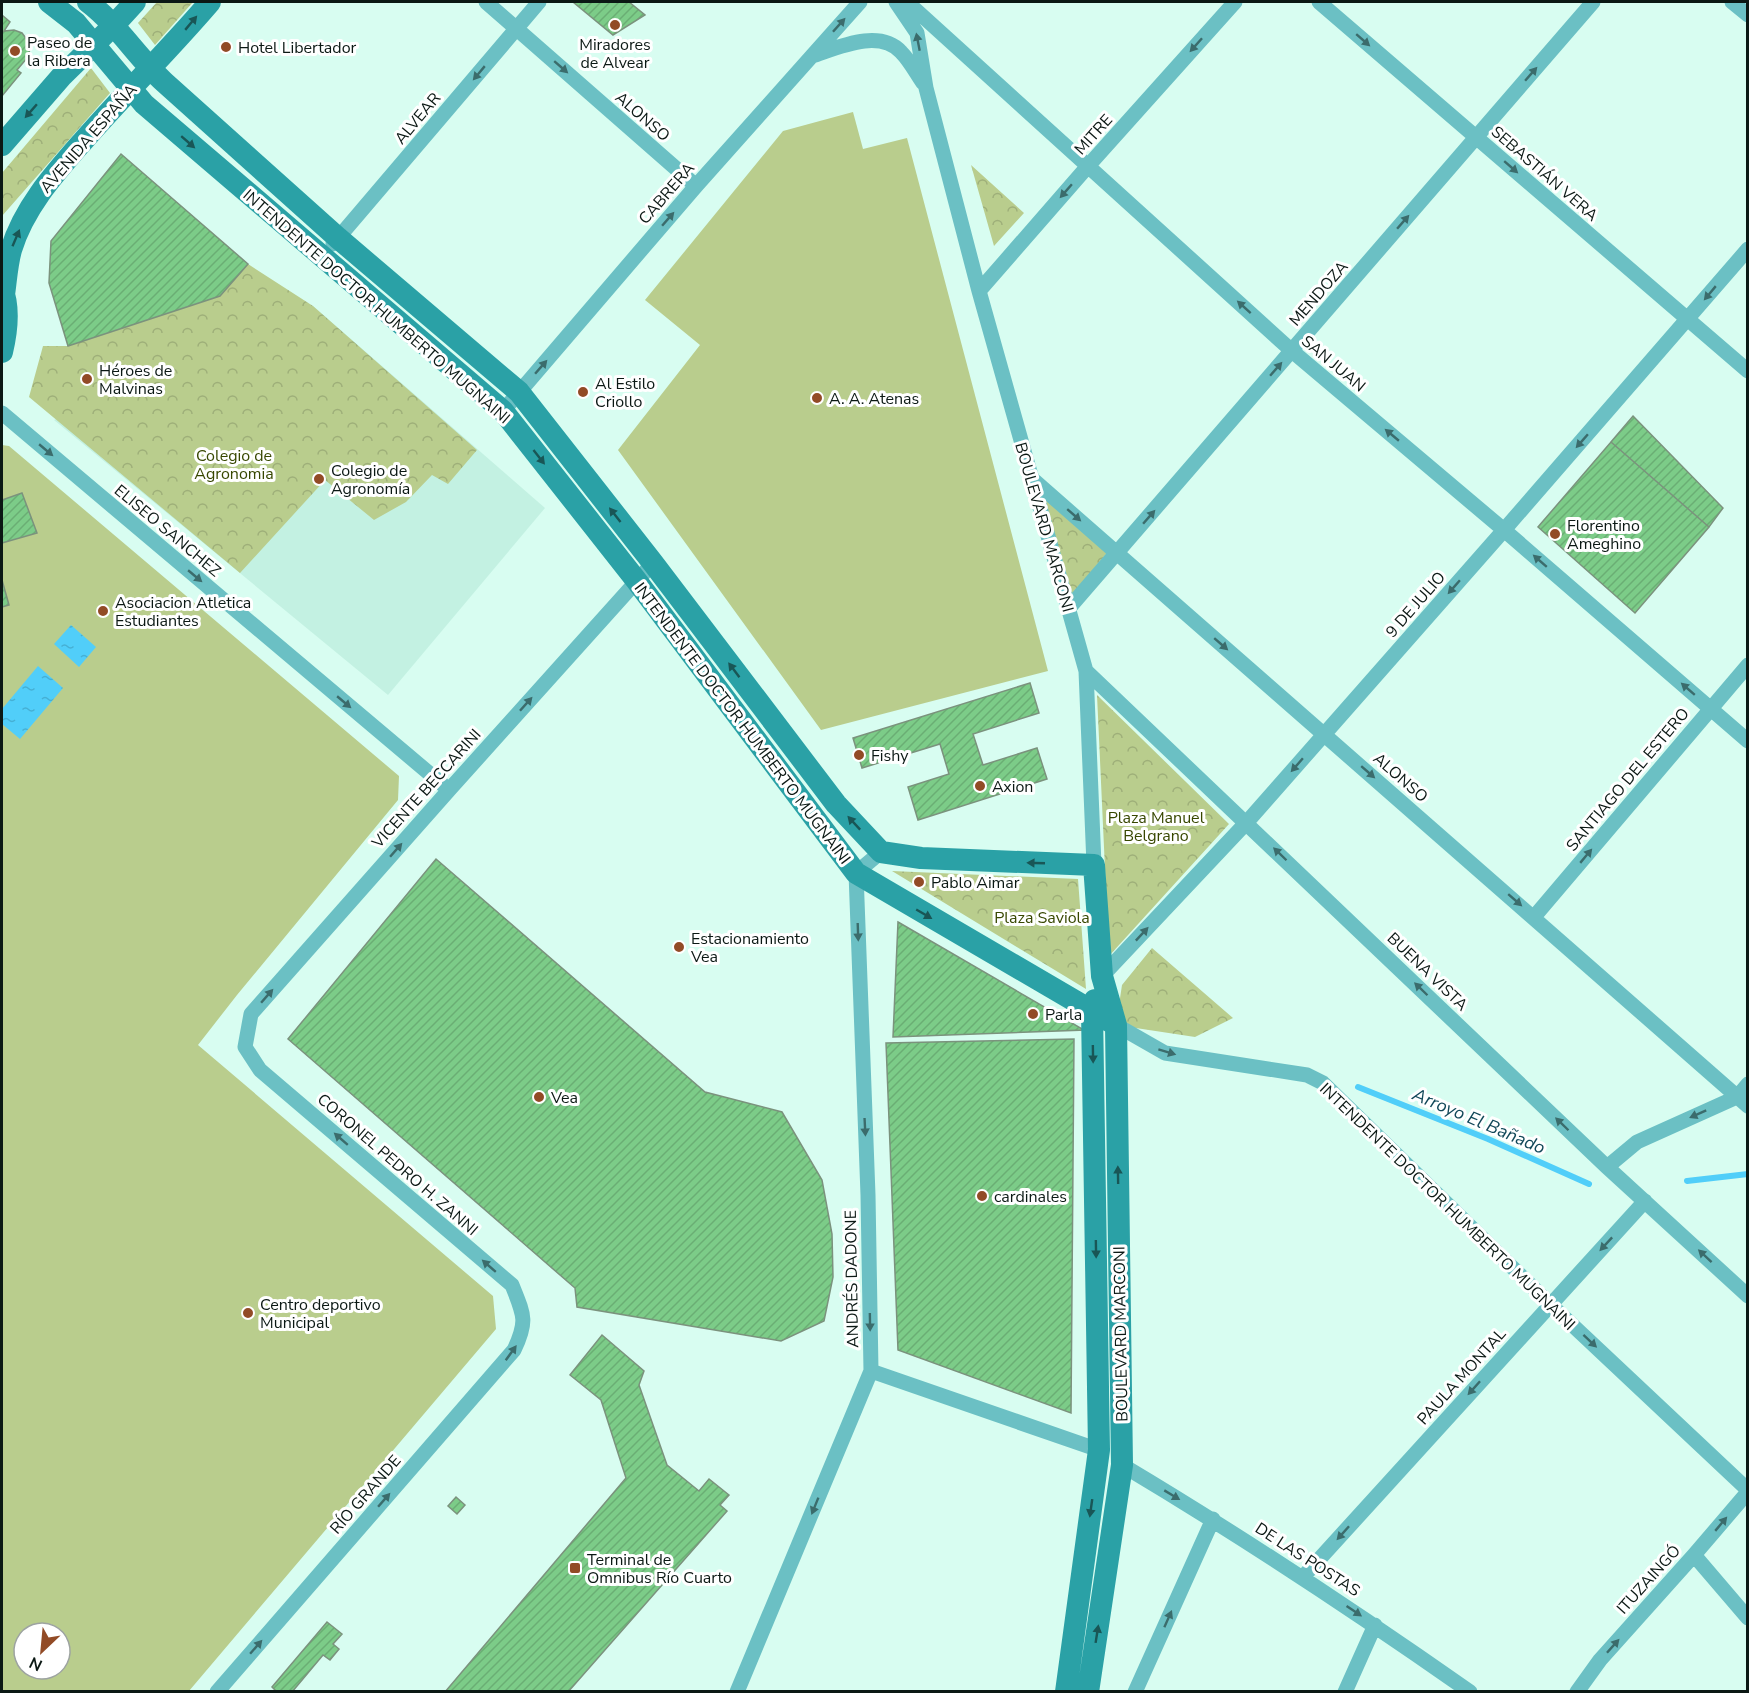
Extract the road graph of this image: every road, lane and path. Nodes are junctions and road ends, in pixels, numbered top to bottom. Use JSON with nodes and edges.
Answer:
{"nodes":[{"id":1,"x":49,"y":2,"type":"edge"},
{"id":2,"x":88,"y":2,"type":"edge"},
{"id":3,"x":135,"y":2,"type":"edge"},
{"id":4,"x":210,"y":2,"type":"edge"},
{"id":5,"x":486,"y":2,"type":"edge"},
{"id":6,"x":539,"y":2,"type":"edge"},
{"id":7,"x":860,"y":2,"type":"edge"},
{"id":8,"x":896,"y":2,"type":"edge"},
{"id":9,"x":907,"y":2,"type":"edge"},
{"id":10,"x":1235,"y":2,"type":"edge"},
{"id":11,"x":1319,"y":2,"type":"edge"},
{"id":12,"x":1593,"y":2,"type":"edge"},
{"id":13,"x":1732,"y":2,"type":"edge"},
{"id":14,"x":1748,"y":15,"type":"edge"},
{"id":15,"x":113,"y":26,"type":"junction"},
{"id":16,"x":517,"y":29,"type":"junction"},
{"id":17,"x":93,"y":45,"type":"junction"},
{"id":18,"x":812,"y":56,"type":"junction"},
{"id":19,"x":150,"y":69,"type":"junction"},
{"id":20,"x":926,"y":88,"type":"junction"},
{"id":21,"x":130,"y":89,"type":"junction"},
{"id":22,"x":1476,"y":137,"type":"junction"},
{"id":23,"x":2,"y":145,"type":"edge"},
{"id":24,"x":1088,"y":166,"type":"junction"},
{"id":25,"x":696,"y":186,"type":"junction"},
{"id":26,"x":338,"y":238,"type":"junction"},
{"id":27,"x":1748,"y":249,"type":"edge"},
{"id":28,"x":322,"y":258,"type":"junction"},
{"id":29,"x":979,"y":291,"type":"junction"},
{"id":30,"x":3,"y":292,"type":"edge"},
{"id":31,"x":1688,"y":319,"type":"junction"},
{"id":32,"x":1292,"y":351,"type":"junction"},
{"id":33,"x":2,"y":352,"type":"edge"},
{"id":34,"x":1748,"y":371,"type":"edge"},
{"id":35,"x":519,"y":392,"type":"junction"},
{"id":36,"x":503,"y":411,"type":"junction"},
{"id":37,"x":2,"y":413,"type":"edge"},
{"id":38,"x":1030,"y":477,"type":"junction"},
{"id":39,"x":1504,"y":530,"type":"junction"},
{"id":40,"x":1118,"y":554,"type":"junction"},
{"id":41,"x":653,"y":563,"type":"junction"},
{"id":42,"x":636,"y":580,"type":"junction"},
{"id":43,"x":1069,"y":609,"type":"junction"},
{"id":44,"x":1748,"y":665,"type":"edge"},
{"id":45,"x":1086,"y":670,"type":"junction"},
{"id":46,"x":1711,"y":709,"type":"junction"},
{"id":47,"x":1325,"y":734,"type":"junction"},
{"id":48,"x":1748,"y":741,"type":"edge"},
{"id":49,"x":448,"y":790,"type":"junction"},
{"id":50,"x":1247,"y":822,"type":"junction"},
{"id":51,"x":881,"y":852,"type":"junction"},
{"id":52,"x":1094,"y":865,"type":"junction"},
{"id":53,"x":856,"y":873,"type":"junction"},
{"id":54,"x":1534,"y":917,"type":"junction"},
{"id":55,"x":1102,"y":975,"type":"junction"},
{"id":56,"x":1092,"y":1012,"type":"junction"},
{"id":57,"x":1116,"y":1025,"type":"junction"},
{"id":58,"x":244,"y":1047,"type":"joint"},
{"id":59,"x":1748,"y":1084,"type":"edge"},
{"id":60,"x":1742,"y":1101,"type":"edge"},
{"id":61,"x":1607,"y":1167,"type":"junction"},
{"id":62,"x":1645,"y":1201,"type":"junction"},
{"id":63,"x":1748,"y":1296,"type":"edge"},
{"id":64,"x":1550,"y":1304,"type":"junction"},
{"id":65,"x":522,"y":1312,"type":"joint"},
{"id":66,"x":870,"y":1371,"type":"junction"},
{"id":67,"x":1099,"y":1450,"type":"junction"},
{"id":68,"x":1122,"y":1465,"type":"junction"},
{"id":69,"x":1748,"y":1491,"type":"edge"},
{"id":70,"x":1213,"y":1519,"type":"junction"},
{"id":71,"x":1694,"y":1556,"type":"junction"},
{"id":72,"x":1304,"y":1577,"type":"junction"},
{"id":73,"x":1748,"y":1618,"type":"edge"},
{"id":74,"x":1375,"y":1625,"type":"junction"},
{"id":75,"x":217,"y":1692,"type":"edge"},
{"id":76,"x":737,"y":1692,"type":"edge"},
{"id":77,"x":1066,"y":1692,"type":"edge"},
{"id":78,"x":1088,"y":1692,"type":"edge"},
{"id":79,"x":1136,"y":1692,"type":"edge"},
{"id":80,"x":1345,"y":1692,"type":"edge"},
{"id":81,"x":1470,"y":1692,"type":"edge"},
{"id":82,"x":1577,"y":1692,"type":"edge"}],
"edges":[{"from":1,"to":17,"type":"main road","name":"INTENDENTE DOCTOR HUMBERTO MUGNAINI"},
{"from":2,"to":15,"type":"main road","name":"INTENDENTE DOCTOR HUMBERTO MUGNAINI"},
{"from":3,"to":15,"type":"main road"},
{"from":19,"to":4,"type":"main road","name":"AVENIDA ESPAÑA","one_way":true},
{"from":5,"to":16,"type":"street","name":"ALONSO"},
{"from":6,"to":16,"type":"street","name":"ALVEAR"},
{"from":18,"to":7,"type":"street","name":"CABRERA","one_way":true},
{"from":20,"to":8,"type":"street","name":"BOULEVARD MARCONI","one_way":true},
{"from":9,"to":24,"type":"street","name":"SAN JUAN"},
{"from":10,"to":24,"type":"street","name":"MITRE","one_way":true},
{"from":11,"to":22,"type":"street","name":"SEBASTIÁN VERA","one_way":true},
{"from":22,"to":12,"type":"street","name":"MENDOZA","one_way":true},
{"from":13,"to":14,"type":"street"},
{"from":15,"to":17,"type":"main road"},
{"from":15,"to":19,"type":"main road","name":"INTENDENTE DOCTOR HUMBERTO MUGNAINI"},
{"from":16,"to":25,"type":"street","name":"ALONSO","one_way":true},
{"from":16,"to":26,"type":"street","name":"ALVEAR","one_way":true},
{"from":17,"to":21,"type":"main road","name":"INTENDENTE DOCTOR HUMBERTO MUGNAINI"},
{"from":17,"to":23,"type":"main road","one_way":true},
{"from":18,"to":20,"type":"street","name":"BOULEVARD MARCONI"},
{"from":18,"to":25,"type":"street","name":"CABRERA"},
{"from":19,"to":21,"type":"main road","name":"AVENIDA ESPAÑA"},
{"from":19,"to":26,"type":"main road","name":"INTENDENTE DOCTOR HUMBERTO MUGNAINI"},
{"from":20,"to":29,"type":"street","name":"BOULEVARD MARCONI"},
{"from":21,"to":28,"type":"main road","name":"INTENDENTE DOCTOR HUMBERTO MUGNAINI","one_way":true},
{"from":30,"to":21,"type":"main road","name":"AVENIDA ESPAÑA","one_way":true},
{"from":22,"to":31,"type":"street","name":"SEBASTIÁN VERA","one_way":true},
{"from":32,"to":22,"type":"street","name":"MENDOZA","one_way":true},
{"from":24,"to":29,"type":"street","name":"MITRE","one_way":true},
{"from":32,"to":24,"type":"street","name":"SAN JUAN","one_way":true},
{"from":35,"to":25,"type":"street","name":"CABRERA","one_way":true},
{"from":26,"to":28,"type":"street","name":"ALVEAR"},
{"from":26,"to":35,"type":"main road","name":"INTENDENTE DOCTOR HUMBERTO MUGNAINI"},
{"from":27,"to":31,"type":"street","name":"9 DE JULIO","one_way":true},
{"from":28,"to":36,"type":"main road","name":"INTENDENTE DOCTOR HUMBERTO MUGNAINI"},
{"from":29,"to":38,"type":"street","name":"BOULEVARD MARCONI"},
{"from":30,"to":33,"type":"main road","name":"AVENIDA ESPAÑA"},
{"from":31,"to":34,"type":"street","name":"SEBASTIÁN VERA"},
{"from":31,"to":39,"type":"street","name":"9 DE JULIO","one_way":true},
{"from":39,"to":32,"type":"street","name":"SAN JUAN","one_way":true},
{"from":40,"to":32,"type":"street","name":"MENDOZA","one_way":true},
{"from":35,"to":36,"type":"street","name":"CABRERA"},
{"from":41,"to":35,"type":"main road","name":"INTENDENTE DOCTOR HUMBERTO MUGNAINI","one_way":true},
{"from":36,"to":42,"type":"main road","name":"INTENDENTE DOCTOR HUMBERTO MUGNAINI","one_way":true},
{"from":37,"to":49,"type":"street","name":"ELISEO SANCHEZ","one_way":true},
{"from":38,"to":40,"type":"street","name":"ALONSO","one_way":true},
{"from":38,"to":43,"type":"street","name":"BOULEVARD MARCONI"},
{"from":46,"to":39,"type":"street","name":"SAN JUAN","one_way":true},
{"from":39,"to":47,"type":"street","name":"9 DE JULIO","one_way":true},
{"from":40,"to":43,"type":"street","name":"MENDOZA"},
{"from":40,"to":47,"type":"street","name":"ALONSO","one_way":true},
{"from":41,"to":42,"type":"street","name":"VICENTE BECCARINI"},
{"from":51,"to":41,"type":"main road","name":"INTENDENTE DOCTOR HUMBERTO MUGNAINI","one_way":true},
{"from":49,"to":42,"type":"street","name":"VICENTE BECCARINI","one_way":true},
{"from":42,"to":53,"type":"main road","name":"INTENDENTE DOCTOR HUMBERTO MUGNAINI"},
{"from":43,"to":45,"type":"street","name":"BOULEVARD MARCONI"},
{"from":44,"to":46,"type":"street","name":"SANTIAGO DEL ESTERO"},
{"from":45,"to":50,"type":"street","name":"BUENA VISTA"},
{"from":45,"to":52,"type":"street","name":"BOULEVARD MARCONI"},
{"from":46,"to":48,"type":"street","name":"SAN JUAN"},
{"from":54,"to":46,"type":"street","name":"SANTIAGO DEL ESTERO","one_way":true},
{"from":47,"to":50,"type":"street","name":"9 DE JULIO","one_way":true},
{"from":47,"to":54,"type":"street","name":"ALONSO","one_way":true},
{"from":58,"to":49,"type":"street","name":"VICENTE BECCARINI","one_way":true},
{"from":55,"to":50,"type":"street","name":"9 DE JULIO","one_way":true},
{"from":61,"to":50,"type":"street","name":"BUENA VISTA","one_way":true},
{"from":52,"to":51,"type":"main road","one_way":true},
{"from":51,"to":53,"type":"street"},
{"from":52,"to":55,"type":"main road","name":"BOULEVARD MARCONI"},
{"from":53,"to":56,"type":"main road","name":"INTENDENTE DOCTOR HUMBERTO MUGNAINI","one_way":true},
{"from":53,"to":66,"type":"street","name":"ANDRÉS DADONE","one_way":true},
{"from":54,"to":60,"type":"street","name":"ALONSO"},
{"from":55,"to":56,"type":"main road","name":"BOULEVARD MARCONI"},
{"from":55,"to":57,"type":"main road","name":"BOULEVARD MARCONI"},
{"from":56,"to":57,"type":"main road","name":"INTENDENTE DOCTOR HUMBERTO MUGNAINI"},
{"from":56,"to":67,"type":"main road","name":"BOULEVARD MARCONI","one_way":true},
{"from":57,"to":64,"type":"street","name":"INTENDENTE DOCTOR HUMBERTO MUGNAINI","one_way":true},
{"from":68,"to":57,"type":"main road","name":"BOULEVARD MARCONI","one_way":true},
{"from":65,"to":58,"type":"street","name":"CORONEL PEDRO H. ZANNI","one_way":true},
{"from":59,"to":60,"type":"street"},
{"from":60,"to":61,"type":"street","one_way":true},
{"from":61,"to":62,"type":"street","name":"BUENA VISTA"},
{"from":63,"to":62,"type":"street","name":"BUENA VISTA","one_way":true},
{"from":62,"to":64,"type":"street","name":"PAULA MONTAL","one_way":true},
{"from":64,"to":69,"type":"street","name":"INTENDENTE DOCTOR HUMBERTO MUGNAINI","one_way":true},
{"from":64,"to":72,"type":"street","name":"PAULA MONTAL","one_way":true},
{"from":75,"to":65,"type":"street","name":"RÍO GRANDE","one_way":true},
{"from":66,"to":67,"type":"street"},
{"from":66,"to":76,"type":"street","name":"ANDRÉS DADONE","one_way":true},
{"from":67,"to":77,"type":"main road","name":"BOULEVARD MARCONI","one_way":true},
{"from":68,"to":70,"type":"street","name":"DE LAS POSTAS","one_way":true},
{"from":78,"to":68,"type":"main road","name":"BOULEVARD MARCONI","one_way":true},
{"from":71,"to":69,"type":"street","name":"ITUZAINGÓ","one_way":true},
{"from":70,"to":72,"type":"street","name":"DE LAS POSTAS"},
{"from":79,"to":70,"type":"street","one_way":true},
{"from":71,"to":73,"type":"street"},
{"from":82,"to":71,"type":"street","name":"ITUZAINGÓ","one_way":true},
{"from":72,"to":74,"type":"street","name":"DE LAS POSTAS","one_way":true},
{"from":74,"to":80,"type":"street"},
{"from":74,"to":81,"type":"street","name":"DE LAS POSTAS"}]}
